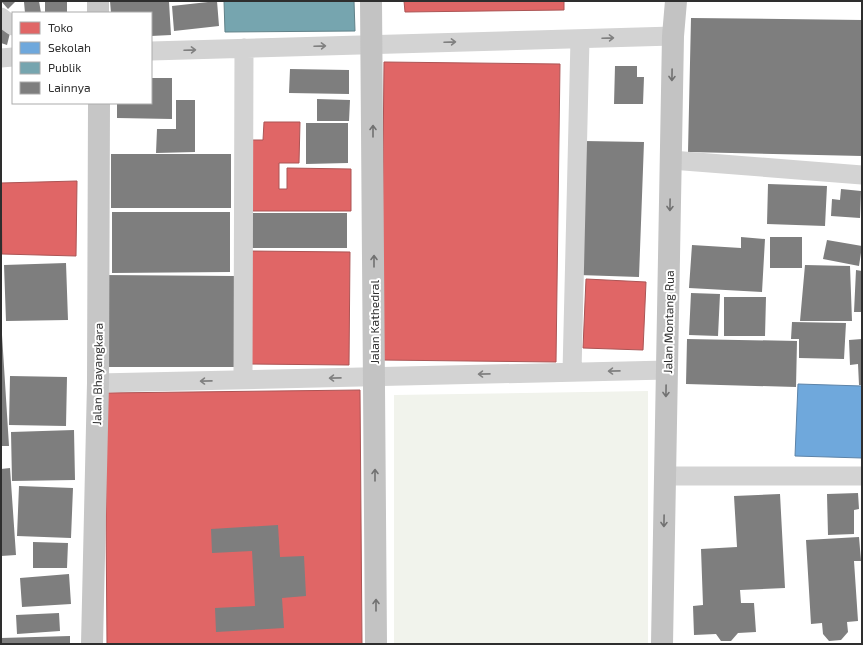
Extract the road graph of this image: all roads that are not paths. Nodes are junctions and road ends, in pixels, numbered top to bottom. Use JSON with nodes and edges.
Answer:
{"nodes":[{"id":1,"x":98,"y":1,"type":"edge"},
{"id":2,"x":371,"y":1,"type":"edge"},
{"id":3,"x":676,"y":1,"type":"edge"},
{"id":4,"x":98,"y":12,"type":"edge"},
{"id":5,"x":1,"y":17,"type":"edge"},
{"id":6,"x":12,"y":25,"type":"edge"},
{"id":7,"x":673,"y":36,"type":"junction"},
{"id":8,"x":580,"y":39,"type":"junction"},
{"id":9,"x":372,"y":44,"type":"junction"},
{"id":10,"x":244,"y":48,"type":"junction"},
{"id":11,"x":152,"y":51,"type":"edge"},
{"id":12,"x":12,"y":57,"type":"edge"},
{"id":13,"x":1,"y":58,"type":"edge"},
{"id":14,"x":99,"y":104,"type":"edge"},
{"id":15,"x":670,"y":160,"type":"junction"},
{"id":16,"x":862,"y":176,"type":"edge"},
{"id":17,"x":667,"y":370,"type":"junction"},
{"id":18,"x":572,"y":372,"type":"junction"},
{"id":19,"x":374,"y":377,"type":"junction"},
{"id":20,"x":243,"y":380,"type":"junction"},
{"id":21,"x":98,"y":383,"type":"junction"},
{"id":22,"x":665,"y":476,"type":"junction"},
{"id":23,"x":862,"y":476,"type":"edge"},
{"id":24,"x":92,"y":644,"type":"edge"},
{"id":25,"x":376,"y":644,"type":"edge"},
{"id":26,"x":662,"y":644,"type":"edge"}],
"edges":[{"from":1,"to":4,"type":"main road"},
{"from":2,"to":9,"type":"highway","name":"Jalan Kathedral"},
{"from":3,"to":7,"type":"highway","name":"Jalan Montang Rua"},
{"from":5,"to":6,"type":"street"},
{"from":8,"to":7,"type":"street","one_way":true},
{"from":7,"to":15,"type":"highway","name":"Jalan Montang Rua","one_way":true},
{"from":9,"to":8,"type":"street","one_way":true},
{"from":8,"to":18,"type":"street"},
{"from":10,"to":9,"type":"street","one_way":true},
{"from":19,"to":9,"type":"highway","name":"Jalan Kathedral","one_way":true},
{"from":11,"to":10,"type":"street","one_way":true},
{"from":10,"to":20,"type":"street"},
{"from":12,"to":13,"type":"street"},
{"from":14,"to":21,"type":"main road","name":"Jalan Bhayangkara"},
{"from":15,"to":16,"type":"street"},
{"from":15,"to":17,"type":"highway","name":"Jalan Montang Rua","one_way":true},
{"from":17,"to":18,"type":"street","one_way":true},
{"from":17,"to":22,"type":"highway","name":"Jalan Montang Rua","one_way":true},
{"from":18,"to":19,"type":"street","one_way":true},
{"from":19,"to":20,"type":"street","one_way":true},
{"from":25,"to":19,"type":"highway","name":"Jalan Kathedral","one_way":true},
{"from":20,"to":21,"type":"street","one_way":true},
{"from":21,"to":24,"type":"main road","name":"Jalan Bhayangkara"},
{"from":22,"to":23,"type":"street"},
{"from":22,"to":26,"type":"highway","name":"Jalan Montang Rua","one_way":true}]}
